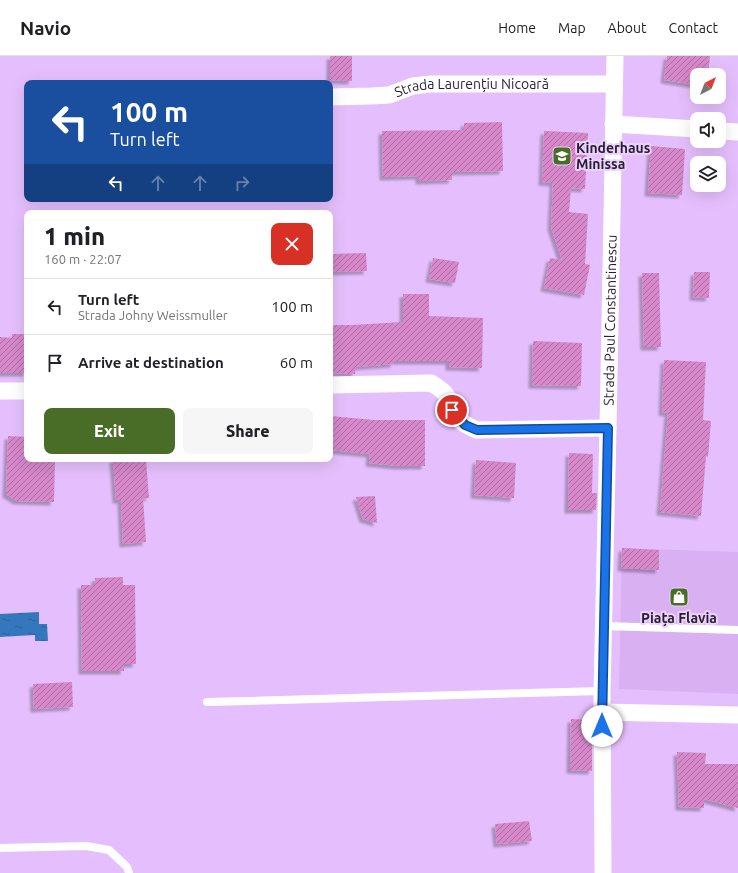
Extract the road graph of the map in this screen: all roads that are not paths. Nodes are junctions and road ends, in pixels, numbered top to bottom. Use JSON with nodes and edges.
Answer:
{"nodes":[{"id":1,"x":615,"y":56,"type":"edge"},
{"id":2,"x":614,"y":84,"type":"junction"},
{"id":3,"x":333,"y":97,"type":"edge"},
{"id":4,"x":613,"y":124,"type":"junction"},
{"id":5,"x":690,"y":129,"type":"edge"},
{"id":6,"x":726,"y":131,"type":"edge"},
{"id":7,"x":738,"y":132,"type":"edge"},
{"id":8,"x":333,"y":385,"type":"edge"},
{"id":9,"x":0,"y":391,"type":"edge"},
{"id":10,"x":24,"y":391,"type":"edge"},
{"id":11,"x":608,"y":428,"type":"junction"},
{"id":12,"x":604,"y":626,"type":"junction"},
{"id":13,"x":738,"y":630,"type":"edge"},
{"id":14,"x":602,"y":691,"type":"junction"},
{"id":15,"x":207,"y":702,"type":"dead end"},
{"id":16,"x":602,"y":712,"type":"junction"},
{"id":17,"x":738,"y":715,"type":"edge"},
{"id":18,"x":0,"y":848,"type":"edge"},
{"id":19,"x":129,"y":873,"type":"edge"},
{"id":20,"x":603,"y":873,"type":"edge"}],
"edges":[{"from":1,"to":2,"type":"street","name":"Strada Paul Constantinescu"},
{"from":2,"to":3,"type":"street","name":"Strada Laurențiu Nicoară"},
{"from":2,"to":4,"type":"street","name":"Strada Paul Constantinescu"},
{"from":4,"to":5,"type":"street"},
{"from":4,"to":11,"type":"street","name":"Strada Paul Constantinescu"},
{"from":6,"to":7,"type":"street"},
{"from":8,"to":11,"type":"street"},
{"from":9,"to":10,"type":"street"},
{"from":11,"to":12,"type":"street","name":"Strada Paul Constantinescu"},
{"from":12,"to":13,"type":"lane"},
{"from":12,"to":14,"type":"street","name":"Strada Paul Constantinescu"},
{"from":14,"to":15,"type":"lane"},
{"from":14,"to":16,"type":"street","name":"Strada Paul Constantinescu"},
{"from":16,"to":17,"type":"street"},
{"from":16,"to":20,"type":"street","name":"Strada Paul Constantinescu"},
{"from":18,"to":19,"type":"lane"}]}
